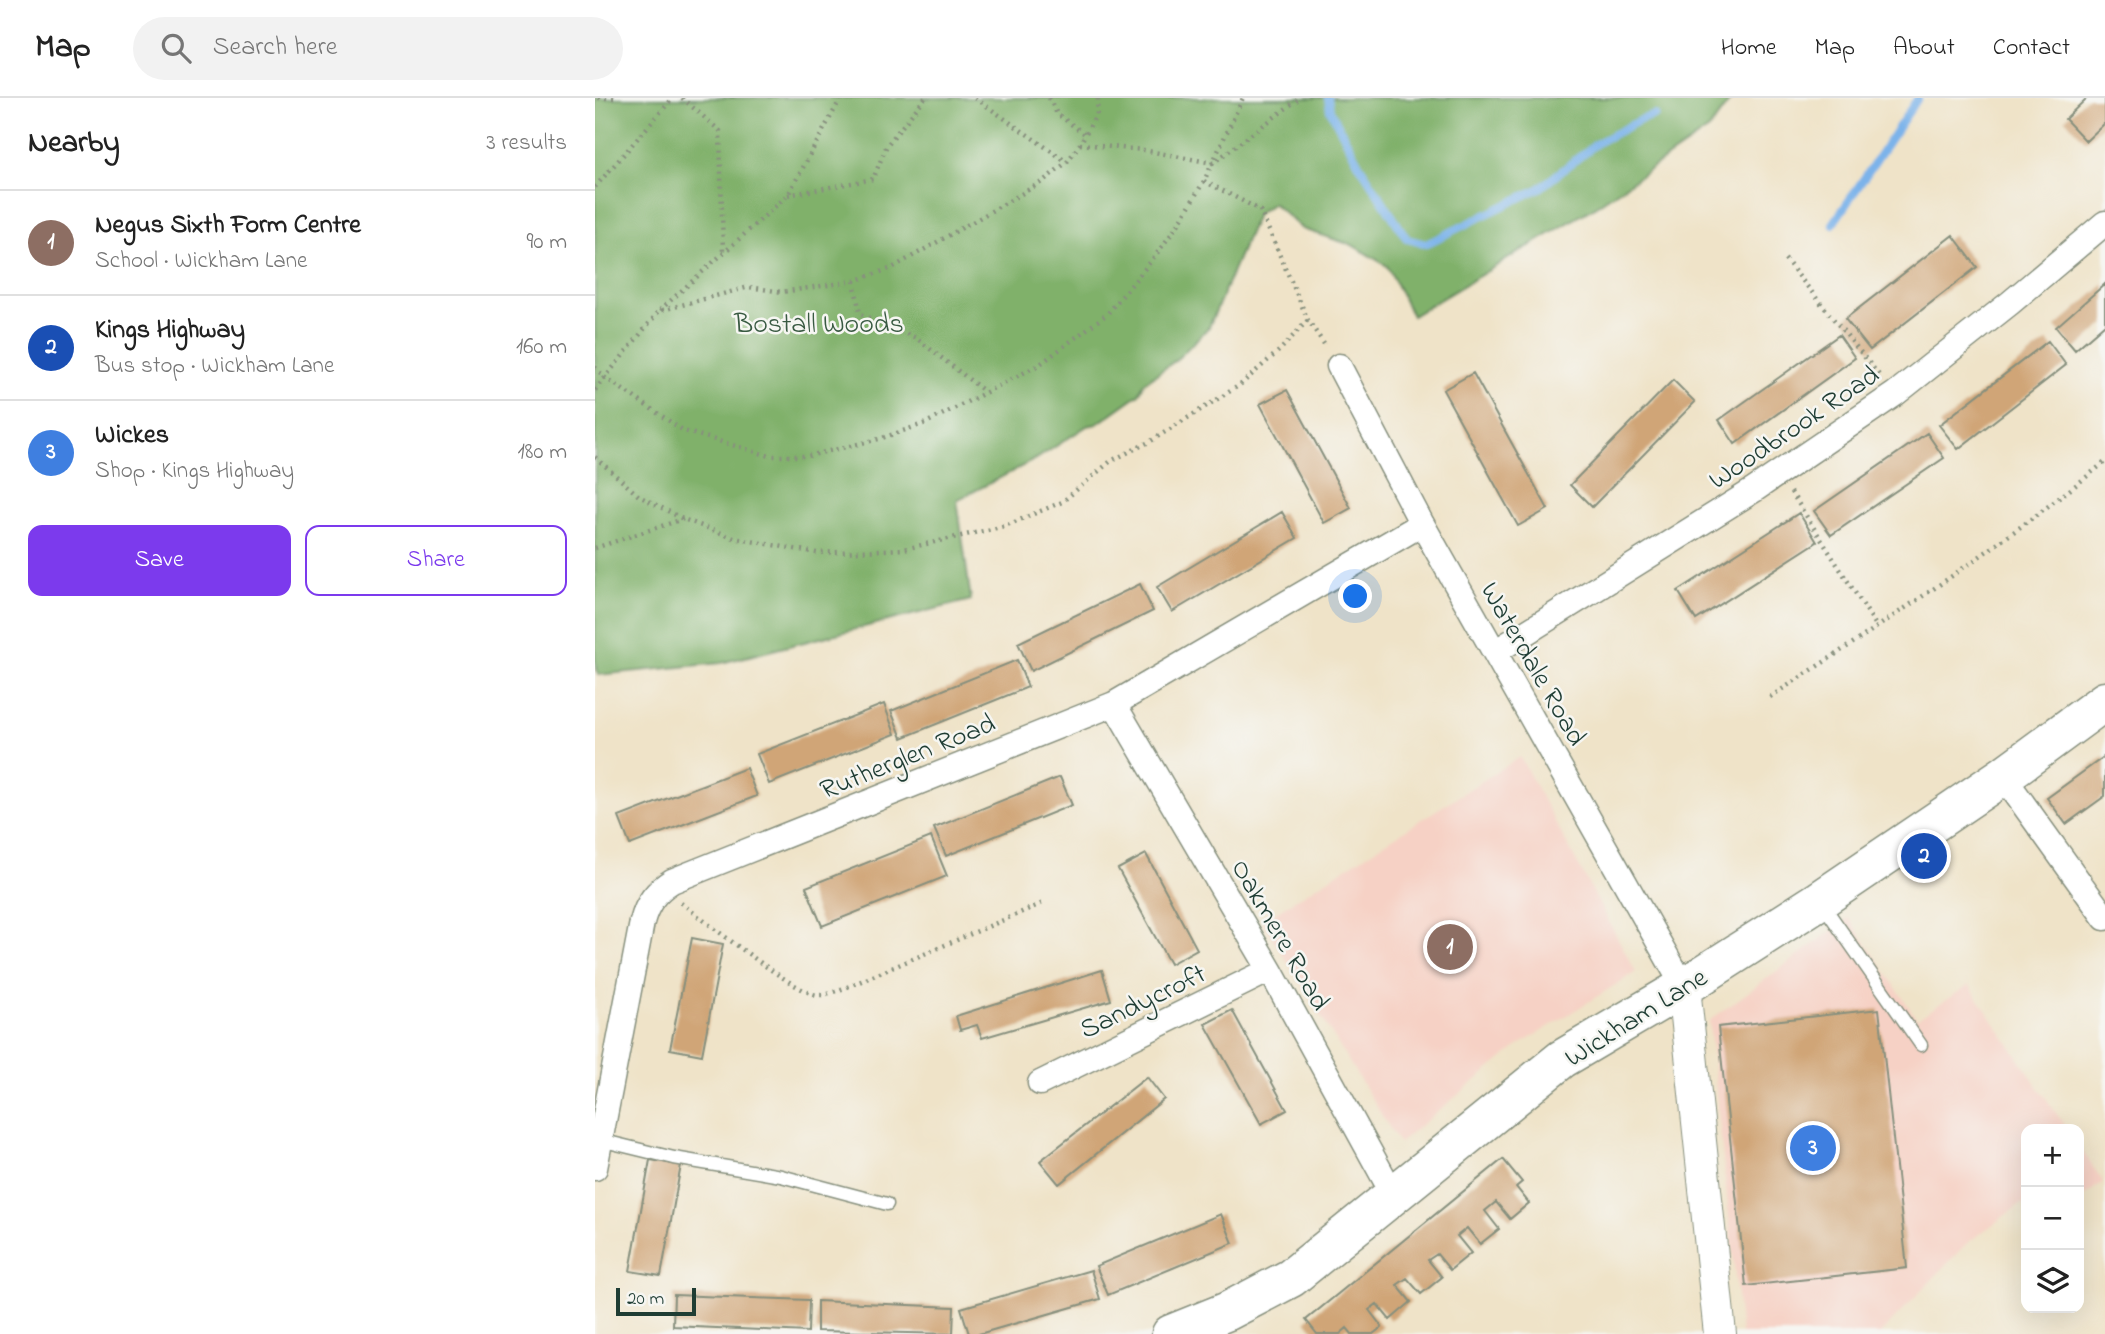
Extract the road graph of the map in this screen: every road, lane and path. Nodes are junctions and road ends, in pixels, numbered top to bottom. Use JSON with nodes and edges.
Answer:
{"nodes":[{"id":1,"x":598,"y":98,"type":"edge"},
{"id":2,"x":616,"y":98,"type":"edge"},
{"id":3,"x":673,"y":98,"type":"edge"},
{"id":4,"x":682,"y":98,"type":"edge"},
{"id":5,"x":841,"y":98,"type":"edge"},
{"id":6,"x":925,"y":98,"type":"edge"},
{"id":7,"x":975,"y":98,"type":"edge"},
{"id":8,"x":1049,"y":98,"type":"edge"},
{"id":9,"x":1098,"y":98,"type":"edge"},
{"id":10,"x":1243,"y":98,"type":"edge"},
{"id":11,"x":1300,"y":98,"type":"edge"},
{"id":12,"x":1085,"y":134,"type":"junction"},
{"id":13,"x":1080,"y":144,"type":"junction"},
{"id":14,"x":1067,"y":162,"type":"junction"},
{"id":15,"x":1213,"y":163,"type":"junction"},
{"id":16,"x":1203,"y":181,"type":"junction"},
{"id":17,"x":595,"y":187,"type":"edge"},
{"id":18,"x":788,"y":195,"type":"junction"},
{"id":19,"x":2105,"y":223,"type":"edge"},
{"id":20,"x":723,"y":253,"type":"junction"},
{"id":21,"x":1785,"y":259,"type":"dead end"},
{"id":22,"x":854,"y":281,"type":"junction"},
{"id":23,"x":659,"y":311,"type":"junction"},
{"id":24,"x":1308,"y":320,"type":"junction"},
{"id":25,"x":1339,"y":366,"type":"joint"},
{"id":26,"x":595,"y":367,"type":"edge"},
{"id":27,"x":604,"y":377,"type":"junction"},
{"id":28,"x":595,"y":390,"type":"edge"},
{"id":29,"x":984,"y":391,"type":"dead end"},
{"id":30,"x":1895,"y":394,"type":"junction"},
{"id":31,"x":595,"y":457,"type":"edge"},
{"id":32,"x":2105,"y":462,"type":"edge"},
{"id":33,"x":1779,"y":472,"type":"junction"},
{"id":34,"x":683,"y":519,"type":"junction"},
{"id":35,"x":1422,"y":524,"type":"junction"},
{"id":36,"x":595,"y":548,"type":"edge"},
{"id":37,"x":1877,"y":627,"type":"junction"},
{"id":38,"x":1495,"y":652,"type":"junction"},
{"id":39,"x":1770,"y":697,"type":"dead end"},
{"id":40,"x":2105,"y":701,"type":"edge"},
{"id":41,"x":1114,"y":704,"type":"junction"},
{"id":42,"x":2003,"y":776,"type":"junction"},
{"id":43,"x":661,"y":888,"type":"junction"},
{"id":44,"x":1820,"y":900,"type":"junction"},
{"id":45,"x":1043,"y":903,"type":"dead end"},
{"id":46,"x":2105,"y":918,"type":"edge"},
{"id":47,"x":1270,"y":970,"type":"junction"},
{"id":48,"x":1683,"y":986,"type":"junction"},
{"id":49,"x":1921,"y":1045,"type":"dead end"},
{"id":50,"x":1039,"y":1083,"type":"dead end"},
{"id":51,"x":600,"y":1140,"type":"junction"},
{"id":52,"x":595,"y":1168,"type":"edge"},
{"id":53,"x":1394,"y":1196,"type":"junction"},
{"id":54,"x":887,"y":1204,"type":"dead end"},
{"id":55,"x":1171,"y":1334,"type":"edge"},
{"id":56,"x":1720,"y":1334,"type":"edge"}],
"edges":[{"from":1,"to":2,"type":"path"},
{"from":3,"to":17,"type":"path"},
{"from":4,"to":20,"type":"path"},
{"from":5,"to":18,"type":"path"},
{"from":6,"to":18,"type":"path"},
{"from":7,"to":14,"type":"path"},
{"from":8,"to":12,"type":"path"},
{"from":9,"to":12,"type":"path"},
{"from":10,"to":15,"type":"path"},
{"from":11,"to":15,"type":"path"},
{"from":12,"to":13,"type":"path"},
{"from":13,"to":14,"type":"path"},
{"from":13,"to":15,"type":"path"},
{"from":14,"to":22,"type":"path"},
{"from":15,"to":16,"type":"path"},
{"from":16,"to":24,"type":"path"},
{"from":16,"to":27,"type":"path"},
{"from":18,"to":20,"type":"path"},
{"from":19,"to":30,"type":"street","name":"Woodbrook Road"},
{"from":20,"to":23,"type":"path"},
{"from":21,"to":30,"type":"path"},
{"from":22,"to":23,"type":"path"},
{"from":22,"to":29,"type":"path"},
{"from":23,"to":27,"type":"path"},
{"from":24,"to":25,"type":"path"},
{"from":24,"to":34,"type":"path"},
{"from":25,"to":35,"type":"street","name":"Waterdale Road"},
{"from":26,"to":27,"type":"path"},
{"from":27,"to":28,"type":"path"},
{"from":30,"to":33,"type":"street","name":"Woodbrook Road"},
{"from":31,"to":34,"type":"path"},
{"from":32,"to":37,"type":"path"},
{"from":33,"to":37,"type":"path"},
{"from":33,"to":38,"type":"street","name":"Woodbrook Road"},
{"from":34,"to":36,"type":"path"},
{"from":35,"to":38,"type":"street","name":"Waterdale Road"},
{"from":35,"to":41,"type":"street","name":"Rutherglen Road"},
{"from":37,"to":39,"type":"path"},
{"from":38,"to":48,"type":"street","name":"Waterdale Road"},
{"from":40,"to":42,"type":"main road","name":"Wickham Lane"},
{"from":41,"to":43,"type":"street","name":"Rutherglen Road"},
{"from":41,"to":47,"type":"street","name":"Oakmere Road"},
{"from":42,"to":44,"type":"main road","name":"Wickham Lane"},
{"from":42,"to":46,"type":"street"},
{"from":43,"to":45,"type":"path"},
{"from":43,"to":51,"type":"street"},
{"from":44,"to":48,"type":"main road","name":"Wickham Lane"},
{"from":44,"to":49,"type":"lane"},
{"from":47,"to":50,"type":"street","name":"Sandycroft"},
{"from":47,"to":53,"type":"street","name":"Oakmere Road"},
{"from":48,"to":53,"type":"main road","name":"Wickham Lane"},
{"from":48,"to":56,"type":"street"},
{"from":51,"to":52,"type":"street"},
{"from":51,"to":54,"type":"lane"},
{"from":53,"to":55,"type":"main road","name":"Wickham Lane"}]}
